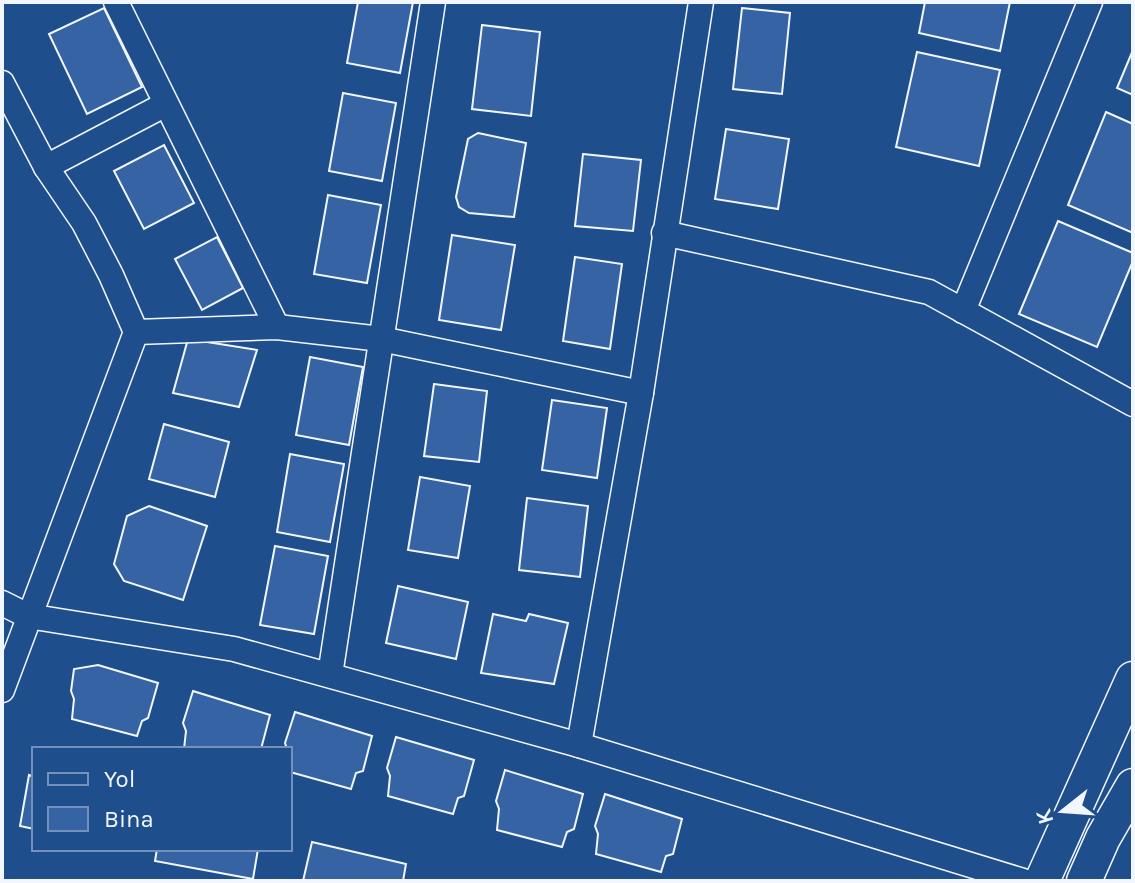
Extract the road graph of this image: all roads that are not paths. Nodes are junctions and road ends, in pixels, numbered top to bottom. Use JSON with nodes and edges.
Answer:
{"nodes":[{"id":1,"x":116,"y":2,"type":"edge"},
{"id":2,"x":433,"y":2,"type":"edge"},
{"id":3,"x":701,"y":2,"type":"edge"},
{"id":4,"x":1090,"y":2,"type":"edge"},
{"id":5,"x":2,"y":83,"type":"edge"},
{"id":6,"x":166,"y":104,"type":"junction"},
{"id":7,"x":46,"y":167,"type":"junction"},
{"id":8,"x":664,"y":233,"type":"junction"},
{"id":9,"x":963,"y":311,"type":"junction"},
{"id":10,"x":277,"y":327,"type":"junction"},
{"id":11,"x":136,"y":332,"type":"junction"},
{"id":12,"x":381,"y":339,"type":"junction"},
{"id":13,"x":641,"y":393,"type":"junction"},
{"id":14,"x":1133,"y":404,"type":"edge"},
{"id":15,"x":2,"y":603,"type":"edge"},
{"id":16,"x":28,"y":616,"type":"junction"},
{"id":17,"x":330,"y":675,"type":"junction"},
{"id":18,"x":1133,"y":679,"type":"edge"},
{"id":19,"x":2,"y":690,"type":"edge"},
{"id":20,"x":579,"y":745,"type":"junction"},
{"id":21,"x":1133,"y":786,"type":"edge"},
{"id":22,"x":1023,"y":881,"type":"edge"},
{"id":23,"x":1042,"y":881,"type":"edge"},
{"id":24,"x":1084,"y":881,"type":"edge"}],
"edges":[{"from":1,"to":6,"type":"street"},
{"from":2,"to":12,"type":"street"},
{"from":3,"to":8,"type":"street"},
{"from":4,"to":9,"type":"street"},
{"from":5,"to":7,"type":"street"},
{"from":6,"to":7,"type":"street"},
{"from":6,"to":10,"type":"street"},
{"from":7,"to":11,"type":"street"},
{"from":8,"to":9,"type":"street"},
{"from":8,"to":13,"type":"street"},
{"from":9,"to":14,"type":"street"},
{"from":10,"to":11,"type":"street"},
{"from":10,"to":12,"type":"street"},
{"from":11,"to":16,"type":"street"},
{"from":12,"to":13,"type":"street"},
{"from":12,"to":17,"type":"street"},
{"from":13,"to":20,"type":"street"},
{"from":15,"to":16,"type":"street"},
{"from":16,"to":17,"type":"street"},
{"from":16,"to":19,"type":"street"},
{"from":17,"to":20,"type":"street"},
{"from":18,"to":23,"type":"street"},
{"from":20,"to":22,"type":"street"},
{"from":21,"to":24,"type":"street"}]}
